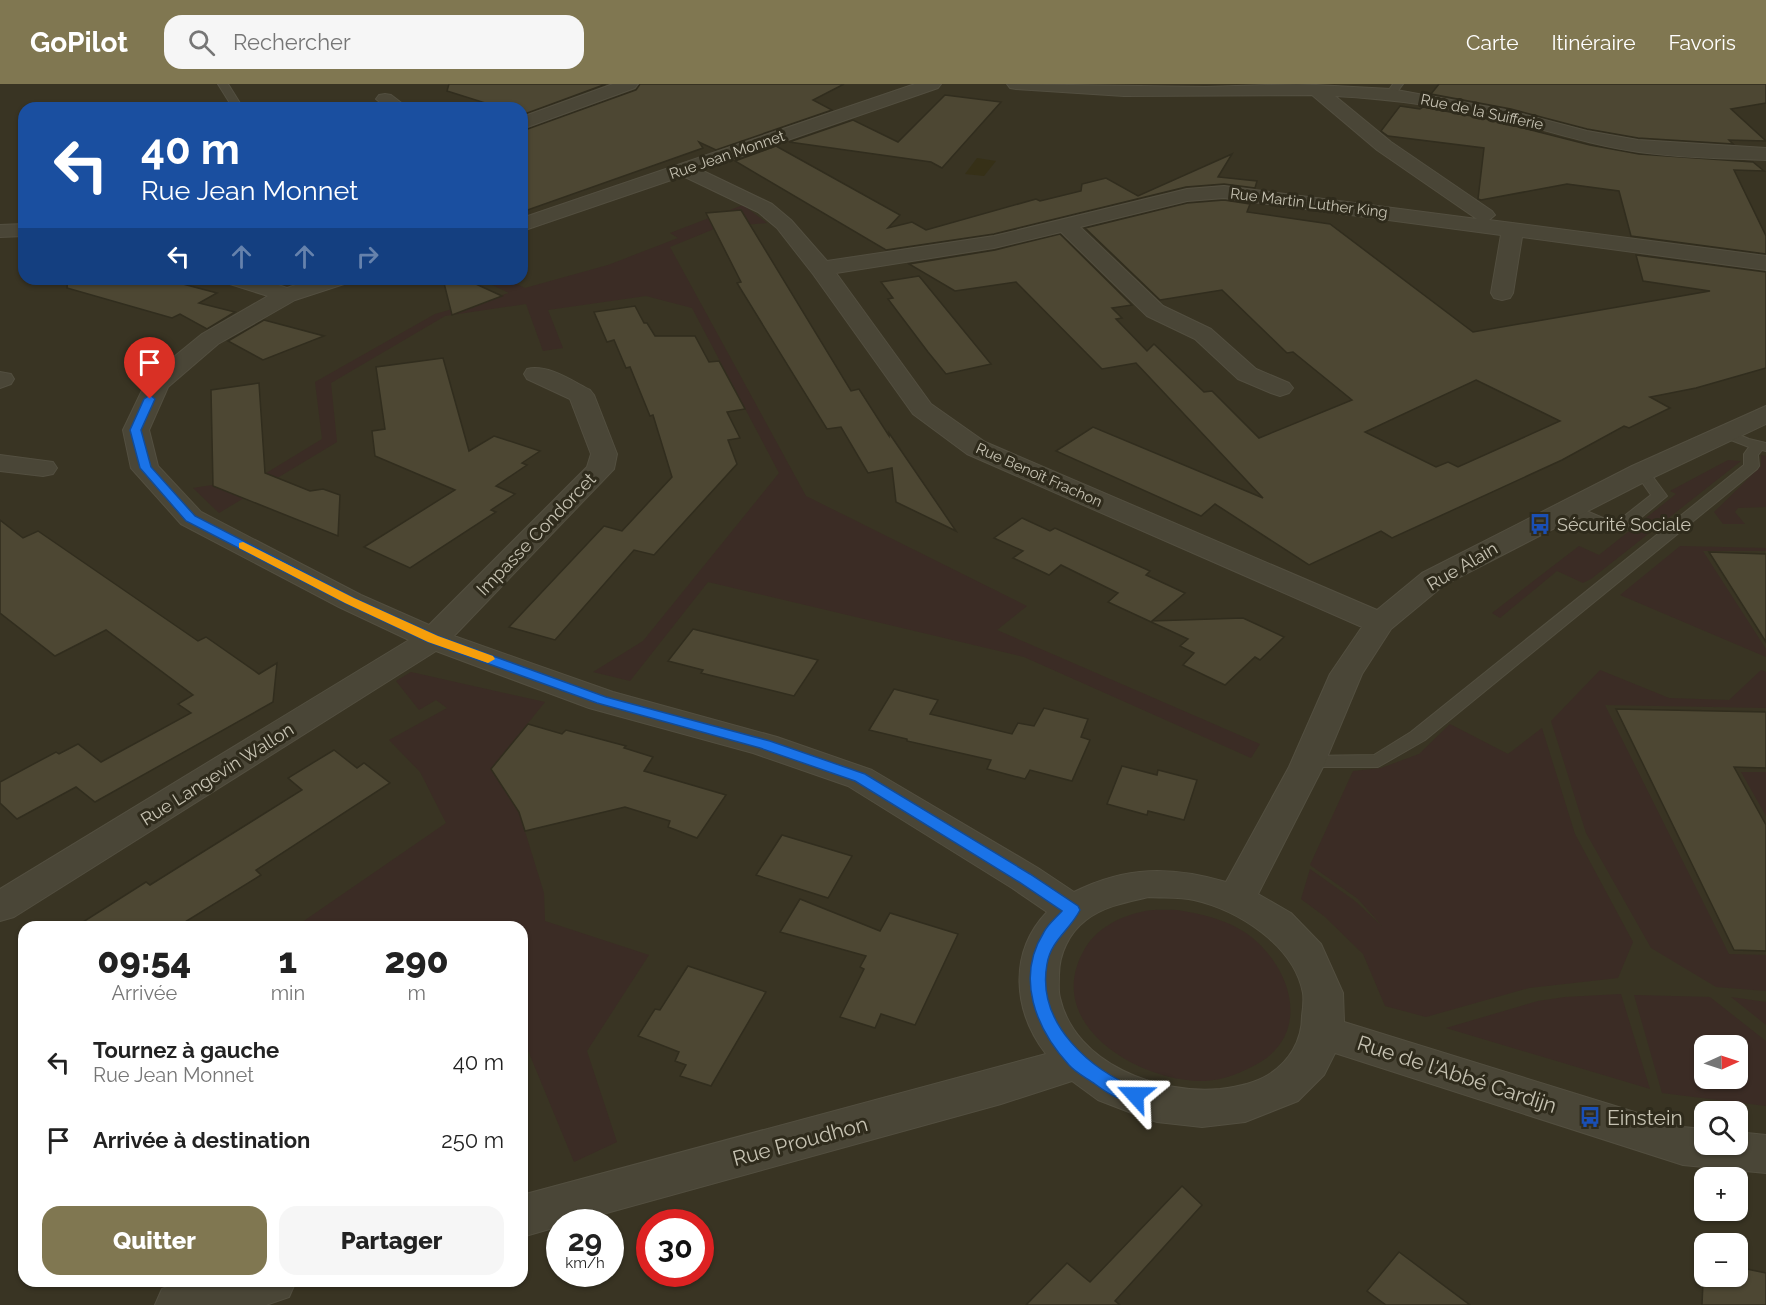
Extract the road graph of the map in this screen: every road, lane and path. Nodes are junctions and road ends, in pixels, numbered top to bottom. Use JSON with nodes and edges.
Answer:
{"nodes":[{"id":1,"x":223,"y":84,"type":"edge"},
{"id":2,"x":629,"y":84,"type":"edge"},
{"id":3,"x":932,"y":84,"type":"edge"},
{"id":4,"x":1016,"y":84,"type":"edge"},
{"id":5,"x":1025,"y":84,"type":"edge"},
{"id":6,"x":1395,"y":89,"type":"edge"},
{"id":7,"x":1316,"y":90,"type":"junction"},
{"id":8,"x":234,"y":102,"type":"edge"},
{"id":9,"x":528,"y":121,"type":"edge"},
{"id":10,"x":1766,"y":154,"type":"edge"},
{"id":11,"x":685,"y":170,"type":"junction"},
{"id":12,"x":1485,"y":215,"type":"dead end"},
{"id":13,"x":528,"y":223,"type":"edge"},
{"id":14,"x":1068,"y":226,"type":"junction"},
{"id":15,"x":18,"y":230,"type":"edge"},
{"id":16,"x":1512,"y":230,"type":"junction"},
{"id":17,"x":0,"y":231,"type":"edge"},
{"id":18,"x":1766,"y":263,"type":"edge"},
{"id":19,"x":821,"y":269,"type":"junction"},
{"id":20,"x":256,"y":285,"type":"edge"},
{"id":21,"x":318,"y":285,"type":"edge"},
{"id":22,"x":1502,"y":293,"type":"dead end"},
{"id":23,"x":287,"y":295,"type":"junction"},
{"id":24,"x":536,"y":374,"type":"dead end"},
{"id":25,"x":1280,"y":388,"type":"dead end"},
{"id":26,"x":1766,"y":414,"type":"edge"},
{"id":27,"x":1723,"y":432,"type":"junction"},
{"id":28,"x":1763,"y":446,"type":"edge"},
{"id":29,"x":0,"y":463,"type":"edge"},
{"id":30,"x":43,"y":468,"type":"dead end"},
{"id":31,"x":1380,"y":622,"type":"junction"},
{"id":32,"x":433,"y":639,"type":"junction"},
{"id":33,"x":1308,"y":762,"type":"junction"},
{"id":34,"x":1236,"y":899,"type":"junction"},
{"id":35,"x":0,"y":907,"type":"edge"},
{"id":36,"x":1072,"y":910,"type":"junction"},
{"id":37,"x":1323,"y":1032,"type":"junction"},
{"id":38,"x":1077,"y":1062,"type":"junction"},
{"id":39,"x":1766,"y":1154,"type":"edge"},
{"id":40,"x":528,"y":1214,"type":"edge"},
{"id":41,"x":249,"y":1287,"type":"edge"},
{"id":42,"x":179,"y":1305,"type":"edge"}],
"edges":[{"from":1,"to":8,"type":"lane"},
{"from":2,"to":9,"type":"street"},
{"from":3,"to":11,"type":"street","name":"Rue Jean Monnet"},
{"from":4,"to":5,"type":"street","name":"Rue de la Suifferie"},
{"from":5,"to":7,"type":"street","name":"Rue de la Suifferie"},
{"from":6,"to":7,"type":"street","name":"Rue de la Suifferie"},
{"from":6,"to":10,"type":"street","name":"Rue de la Suifferie"},
{"from":7,"to":12,"type":"street"},
{"from":11,"to":13,"type":"street","name":"Rue Jean Monnet"},
{"from":11,"to":19,"type":"street","name":"Rue Benoît Frachon"},
{"from":14,"to":16,"type":"street","name":"Rue Martin Luther King"},
{"from":14,"to":19,"type":"street","name":"Rue Martin Luther King"},
{"from":14,"to":25,"type":"street"},
{"from":15,"to":17,"type":"street"},
{"from":16,"to":18,"type":"street","name":"Rue Martin Luther King"},
{"from":16,"to":22,"type":"street"},
{"from":19,"to":31,"type":"street","name":"Rue Benoît Frachon"},
{"from":20,"to":23,"type":"street"},
{"from":21,"to":23,"type":"street"},
{"from":23,"to":32,"type":"street"},
{"from":24,"to":32,"type":"street","name":"Impasse Condorcet"},
{"from":26,"to":27,"type":"street","name":"Rue Alain"},
{"from":27,"to":28,"type":"lane"},
{"from":27,"to":31,"type":"street","name":"Rue Alain"},
{"from":28,"to":33,"type":"lane"},
{"from":29,"to":30,"type":"street"},
{"from":31,"to":33,"type":"street","name":"Rue Alain"},
{"from":32,"to":35,"type":"street","name":"Rue Langevin Wallon"},
{"from":32,"to":36,"type":"street"},
{"from":33,"to":34,"type":"street","name":"Rue Alain"},
{"from":34,"to":36,"type":"street"},
{"from":34,"to":37,"type":"street"},
{"from":36,"to":38,"type":"street"},
{"from":37,"to":38,"type":"street"},
{"from":37,"to":39,"type":"street","name":"Rue de l'Abbé Cardijn"},
{"from":38,"to":40,"type":"street","name":"Rue Proudhon"},
{"from":41,"to":42,"type":"street"}]}
